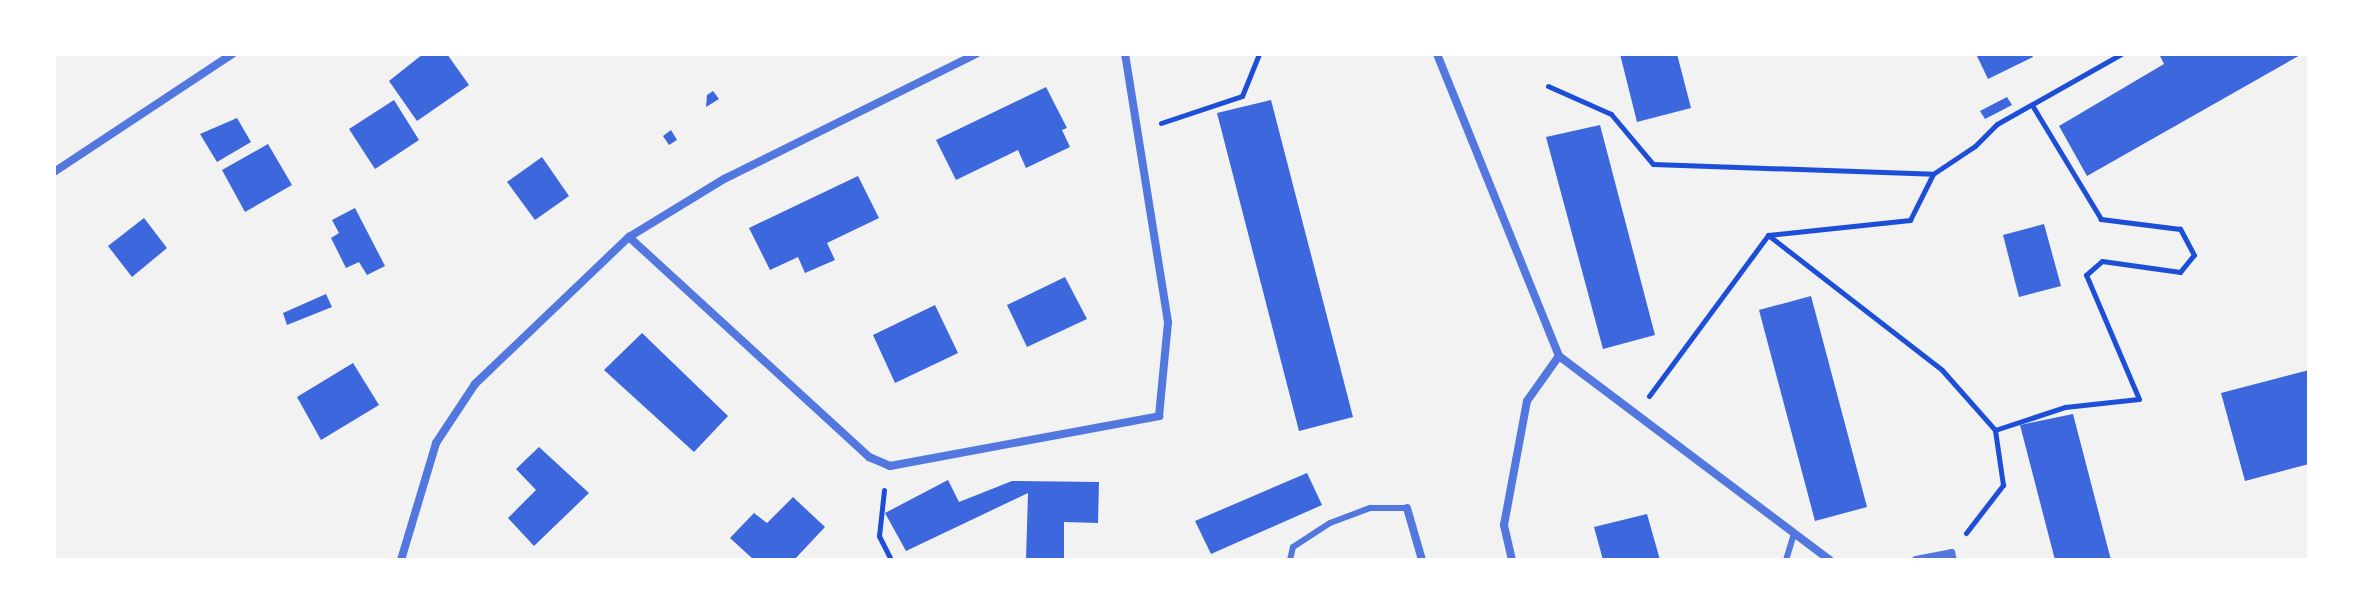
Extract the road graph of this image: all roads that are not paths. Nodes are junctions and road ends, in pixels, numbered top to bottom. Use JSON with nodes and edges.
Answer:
{"nodes":[{"id":1,"x":232,"y":54,"type":"edge"},
{"id":2,"x":976,"y":54,"type":"edge"},
{"id":3,"x":1125,"y":54,"type":"edge"},
{"id":4,"x":1437,"y":54,"type":"edge"},
{"id":5,"x":54,"y":172,"type":"edge"},
{"id":6,"x":629,"y":237,"type":"junction"},
{"id":7,"x":1559,"y":356,"type":"junction"},
{"id":8,"x":1407,"y":508,"type":"joint"},
{"id":9,"x":1794,"y":533,"type":"junction"},
{"id":10,"x":1952,"y":557,"type":"edge"},
{"id":11,"x":401,"y":560,"type":"edge"},
{"id":12,"x":1290,"y":560,"type":"edge"},
{"id":13,"x":1422,"y":560,"type":"edge"},
{"id":14,"x":1512,"y":560,"type":"edge"},
{"id":15,"x":1786,"y":560,"type":"edge"},
{"id":16,"x":1830,"y":560,"type":"edge"},
{"id":17,"x":1916,"y":560,"type":"edge"}],
"edges":[{"from":1,"to":5,"type":"street"},
{"from":2,"to":6,"type":"street"},
{"from":3,"to":6,"type":"street"},
{"from":4,"to":7,"type":"street"},
{"from":6,"to":11,"type":"street"},
{"from":7,"to":9,"type":"street"},
{"from":7,"to":14,"type":"street"},
{"from":8,"to":12,"type":"lane"},
{"from":8,"to":13,"type":"street"},
{"from":9,"to":15,"type":"lane"},
{"from":9,"to":16,"type":"street"},
{"from":10,"to":17,"type":"street"}]}
